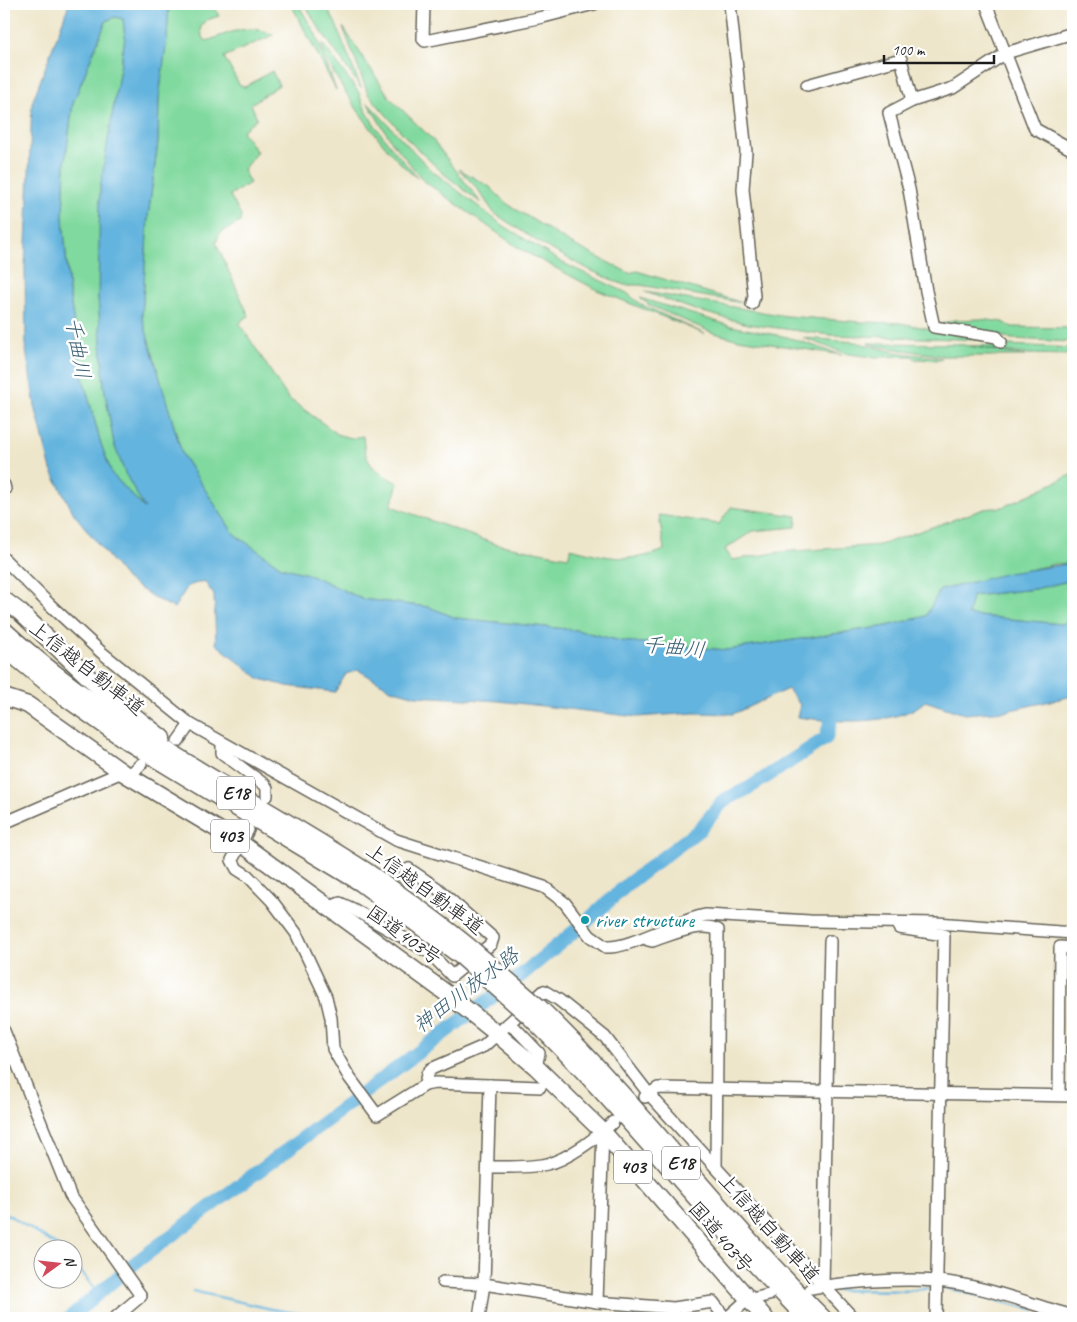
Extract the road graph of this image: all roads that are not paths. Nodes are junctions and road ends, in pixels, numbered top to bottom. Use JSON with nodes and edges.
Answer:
{"nodes":[{"id":1,"x":424,"y":4,"type":"edge"},
{"id":2,"x":594,"y":4,"type":"edge"},
{"id":3,"x":730,"y":4,"type":"edge"},
{"id":4,"x":986,"y":4,"type":"edge"},
{"id":5,"x":1073,"y":33,"type":"edge"},
{"id":6,"x":1006,"y":53,"type":"junction"},
{"id":7,"x":807,"y":85,"type":"dead end"},
{"id":8,"x":912,"y":100,"type":"junction"},
{"id":9,"x":1073,"y":150,"type":"edge"},
{"id":10,"x":752,"y":304,"type":"dead end"},
{"id":11,"x":1001,"y":342,"type":"dead end"},
{"id":12,"x":4,"y":559,"type":"edge"},
{"id":13,"x":4,"y":600,"type":"edge"},
{"id":14,"x":4,"y":630,"type":"edge"},
{"id":15,"x":4,"y":648,"type":"edge"},
{"id":16,"x":4,"y":697,"type":"edge"},
{"id":17,"x":190,"y":724,"type":"junction"},
{"id":18,"x":178,"y":741,"type":"dead end"},
{"id":19,"x":222,"y":744,"type":"junction"},
{"id":20,"x":142,"y":764,"type":"dead end"},
{"id":21,"x":122,"y":772,"type":"junction"},
{"id":22,"x":267,"y":796,"type":"dead end"},
{"id":23,"x":4,"y":823,"type":"edge"},
{"id":24,"x":245,"y":837,"type":"junction"},
{"id":25,"x":328,"y":847,"type":"junction"},
{"id":26,"x":405,"y":873,"type":"dead end"},
{"id":27,"x":330,"y":907,"type":"junction"},
{"id":28,"x":883,"y":923,"type":"junction"},
{"id":29,"x":1073,"y":933,"type":"edge"},
{"id":30,"x":639,"y":938,"type":"junction"},
{"id":31,"x":830,"y":941,"type":"dead end"},
{"id":32,"x":1073,"y":948,"type":"edge"},
{"id":33,"x":468,"y":953,"type":"junction"},
{"id":34,"x":534,"y":1011,"type":"junction"},
{"id":35,"x":498,"y":1028,"type":"junction"},
{"id":36,"x":4,"y":1030,"type":"edge"},
{"id":37,"x":425,"y":1085,"type":"junction"},
{"id":38,"x":490,"y":1085,"type":"junction"},
{"id":39,"x":540,"y":1087,"type":"dead end"},
{"id":40,"x":715,"y":1089,"type":"junction"},
{"id":41,"x":828,"y":1092,"type":"junction"},
{"id":42,"x":940,"y":1094,"type":"junction"},
{"id":43,"x":1059,"y":1095,"type":"junction"},
{"id":44,"x":647,"y":1096,"type":"junction"},
{"id":45,"x":1073,"y":1096,"type":"edge"},
{"id":46,"x":608,"y":1127,"type":"junction"},
{"id":47,"x":587,"y":1143,"type":"junction"},
{"id":48,"x":602,"y":1161,"type":"junction"},
{"id":49,"x":488,"y":1166,"type":"junction"},
{"id":50,"x":716,"y":1167,"type":"junction"},
{"id":51,"x":936,"y":1281,"type":"junction"},
{"id":52,"x":443,"y":1282,"type":"dead end"},
{"id":53,"x":484,"y":1284,"type":"junction"},
{"id":54,"x":823,"y":1286,"type":"junction"},
{"id":55,"x":811,"y":1288,"type":"dead end"},
{"id":56,"x":769,"y":1295,"type":"dead end"},
{"id":57,"x":747,"y":1300,"type":"junction"},
{"id":58,"x":597,"y":1302,"type":"junction"},
{"id":59,"x":1073,"y":1316,"type":"edge"},
{"id":60,"x":115,"y":1318,"type":"edge"},
{"id":61,"x":479,"y":1318,"type":"edge"},
{"id":62,"x":726,"y":1318,"type":"edge"},
{"id":63,"x":765,"y":1318,"type":"edge"},
{"id":64,"x":806,"y":1318,"type":"edge"},
{"id":65,"x":824,"y":1318,"type":"edge"},
{"id":66,"x":853,"y":1318,"type":"edge"},
{"id":67,"x":936,"y":1318,"type":"edge"}],
"edges":[{"from":1,"to":2,"type":"street"},
{"from":3,"to":10,"type":"street"},
{"from":4,"to":6,"type":"street"},
{"from":5,"to":6,"type":"street"},
{"from":6,"to":8,"type":"street"},
{"from":6,"to":9,"type":"street"},
{"from":7,"to":8,"type":"street"},
{"from":8,"to":11,"type":"street"},
{"from":12,"to":17,"type":"street"},
{"from":13,"to":25,"type":"highway"},
{"from":14,"to":25,"type":"highway","name":"上信越自動車道","number":"E18"},
{"from":15,"to":33,"type":"highway","name":"上信越自動車道","number":"E18"},
{"from":16,"to":21,"type":"highway","name":"国道403号","number":"403"},
{"from":17,"to":18,"type":"street"},
{"from":17,"to":19,"type":"street"},
{"from":19,"to":22,"type":"street"},
{"from":19,"to":30,"type":"street"},
{"from":20,"to":21,"type":"street"},
{"from":21,"to":23,"type":"street"},
{"from":21,"to":24,"type":"highway","name":"国道403号","number":"403"},
{"from":24,"to":27,"type":"highway","name":"国道403号","number":"403"},
{"from":24,"to":37,"type":"street"},
{"from":25,"to":33,"type":"highway","name":"上信越自動車道","number":"E18"},
{"from":26,"to":27,"type":"street"},
{"from":27,"to":35,"type":"highway","name":"国道403号","number":"403"},
{"from":28,"to":29,"type":"street"},
{"from":28,"to":30,"type":"street"},
{"from":28,"to":42,"type":"street"},
{"from":30,"to":40,"type":"street"},
{"from":31,"to":41,"type":"street"},
{"from":32,"to":43,"type":"street"},
{"from":33,"to":34,"type":"highway","name":"上信越自動車道","number":"E18","bridge":true},
{"from":34,"to":64,"type":"highway","name":"上信越自動車道","number":"E18"},
{"from":34,"to":65,"type":"highway","name":"上信越自動車道","number":"E18"},
{"from":35,"to":37,"type":"street"},
{"from":35,"to":44,"type":"street"},
{"from":35,"to":46,"type":"highway","name":"国道403号","number":"403"},
{"from":36,"to":60,"type":"street"},
{"from":37,"to":38,"type":"street"},
{"from":38,"to":39,"type":"street"},
{"from":38,"to":49,"type":"street"},
{"from":40,"to":41,"type":"street"},
{"from":40,"to":44,"type":"street"},
{"from":40,"to":50,"type":"street"},
{"from":41,"to":42,"type":"street"},
{"from":41,"to":54,"type":"street"},
{"from":42,"to":43,"type":"street"},
{"from":42,"to":51,"type":"street"},
{"from":43,"to":45,"type":"street"},
{"from":44,"to":50,"type":"street"},
{"from":46,"to":47,"type":"street"},
{"from":46,"to":48,"type":"street"},
{"from":46,"to":57,"type":"highway","name":"国道403号","number":"403"},
{"from":47,"to":48,"type":"street"},
{"from":47,"to":49,"type":"street"},
{"from":48,"to":58,"type":"street"},
{"from":49,"to":53,"type":"street"},
{"from":50,"to":54,"type":"street"},
{"from":51,"to":54,"type":"street"},
{"from":51,"to":59,"type":"street"},
{"from":51,"to":67,"type":"street"},
{"from":52,"to":53,"type":"street"},
{"from":53,"to":58,"type":"street"},
{"from":53,"to":61,"type":"street"},
{"from":54,"to":55,"type":"street"},
{"from":54,"to":66,"type":"street"},
{"from":56,"to":57,"type":"street"},
{"from":57,"to":62,"type":"street"},
{"from":57,"to":63,"type":"highway","name":"国道403号","number":"403"},
{"from":58,"to":62,"type":"street"}]}
